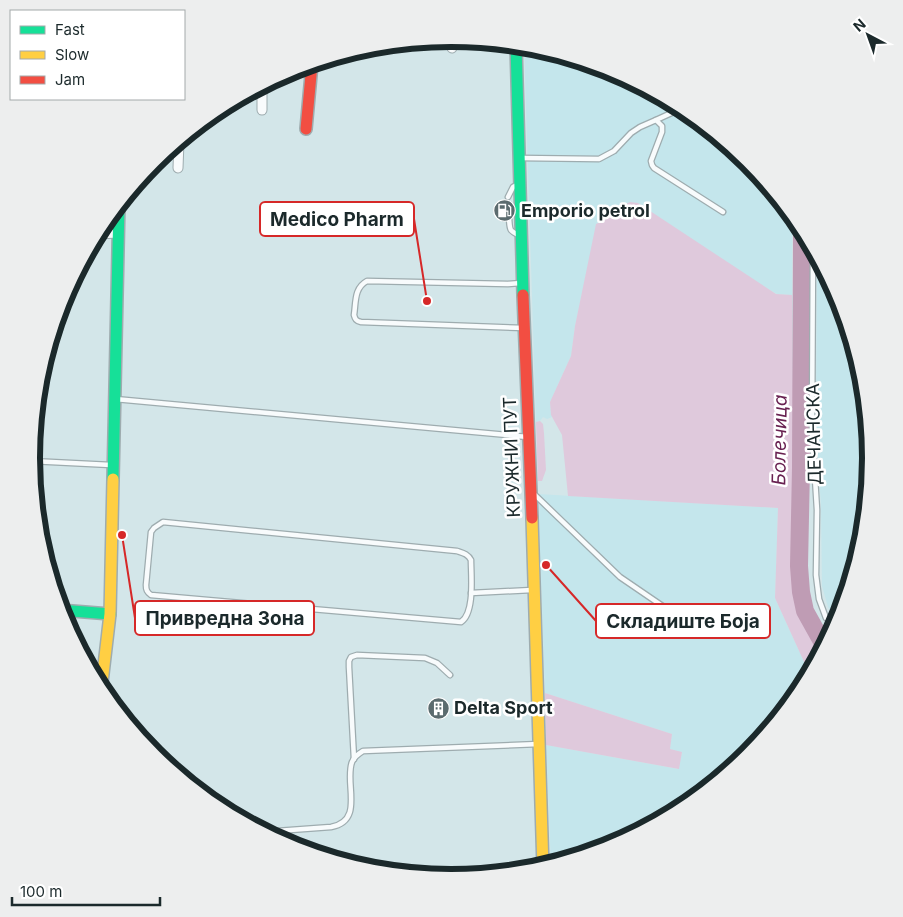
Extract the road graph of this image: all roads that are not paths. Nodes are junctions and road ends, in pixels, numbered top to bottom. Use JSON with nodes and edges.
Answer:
{"nodes":[{"id":1,"x":516,"y":53,"type":"edge"},
{"id":2,"x":311,"y":72,"type":"edge"},
{"id":3,"x":262,"y":93,"type":"edge"},
{"id":4,"x":262,"y":110,"type":"dead end"},
{"id":5,"x":674,"y":112,"type":"edge"},
{"id":6,"x":656,"y":120,"type":"junction"},
{"id":7,"x":306,"y":129,"type":"dead end"},
{"id":8,"x":179,"y":150,"type":"edge"},
{"id":9,"x":520,"y":158,"type":"junction"},
{"id":10,"x":178,"y":168,"type":"dead end"},
{"id":11,"x":520,"y":183,"type":"junction"},
{"id":12,"x":508,"y":198,"type":"dead end"},
{"id":13,"x":723,"y":212,"type":"dead end"},
{"id":14,"x":119,"y":217,"type":"edge"},
{"id":15,"x":509,"y":218,"type":"dead end"},
{"id":16,"x":118,"y":233,"type":"junction"},
{"id":17,"x":107,"y":234,"type":"edge"},
{"id":18,"x":522,"y":237,"type":"junction"},
{"id":19,"x":814,"y":263,"type":"edge"},
{"id":20,"x":523,"y":283,"type":"junction"},
{"id":21,"x":525,"y":328,"type":"junction"},
{"id":22,"x":114,"y":399,"type":"junction"},
{"id":23,"x":530,"y":437,"type":"junction"},
{"id":24,"x":40,"y":461,"type":"edge"},
{"id":25,"x":112,"y":465,"type":"junction"},
{"id":26,"x":531,"y":491,"type":"junction"},
{"id":27,"x":534,"y":590,"type":"junction"},
{"id":28,"x":471,"y":593,"type":"junction"},
{"id":29,"x":69,"y":611,"type":"edge"},
{"id":30,"x":110,"y":614,"type":"junction"},
{"id":31,"x":826,"y":618,"type":"dead end"},
{"id":32,"x":705,"y":634,"type":"dead end"},
{"id":33,"x":450,"y":675,"type":"dead end"},
{"id":34,"x":103,"y":677,"type":"edge"},
{"id":35,"x":539,"y":744,"type":"junction"},
{"id":36,"x":354,"y":759,"type":"junction"},
{"id":37,"x":276,"y":831,"type":"edge"},
{"id":38,"x":544,"y":859,"type":"edge"}],
"edges":[{"from":1,"to":9,"type":"main road","name":"КРУЖНИ ПУТ"},
{"from":2,"to":7,"type":"main road"},
{"from":3,"to":4,"type":"street"},
{"from":5,"to":6,"type":"lane"},
{"from":6,"to":9,"type":"lane"},
{"from":6,"to":13,"type":"lane"},
{"from":8,"to":10,"type":"street"},
{"from":9,"to":11,"type":"main road","name":"КРУЖНИ ПУТ"},
{"from":11,"to":12,"type":"lane"},
{"from":11,"to":18,"type":"main road","name":"КРУЖНИ ПУТ"},
{"from":14,"to":16,"type":"main road"},
{"from":15,"to":18,"type":"lane"},
{"from":16,"to":17,"type":"street"},
{"from":16,"to":22,"type":"main road"},
{"from":18,"to":20,"type":"main road","name":"КРУЖНИ ПУТ"},
{"from":19,"to":31,"type":"lane","name":"ДЕЧАНСКА"},
{"from":20,"to":21,"type":"main road","name":"КРУЖНИ ПУТ"},
{"from":20,"to":21,"type":"lane"},
{"from":21,"to":23,"type":"main road","name":"КРУЖНИ ПУТ"},
{"from":22,"to":23,"type":"lane"},
{"from":22,"to":25,"type":"main road"},
{"from":23,"to":26,"type":"main road","name":"КРУЖНИ ПУТ"},
{"from":24,"to":25,"type":"lane"},
{"from":25,"to":30,"type":"main road"},
{"from":26,"to":27,"type":"main road","name":"КРУЖНИ ПУТ"},
{"from":26,"to":32,"type":"lane"},
{"from":27,"to":28,"type":"lane"},
{"from":27,"to":35,"type":"main road","name":"КРУЖНИ ПУТ"},
{"from":28,"to":28,"type":"lane"},
{"from":29,"to":30,"type":"main road"},
{"from":30,"to":34,"type":"main road"},
{"from":33,"to":36,"type":"lane"},
{"from":35,"to":36,"type":"lane"},
{"from":35,"to":38,"type":"main road","name":"КРУЖНИ ПУТ"},
{"from":36,"to":37,"type":"lane"}]}
